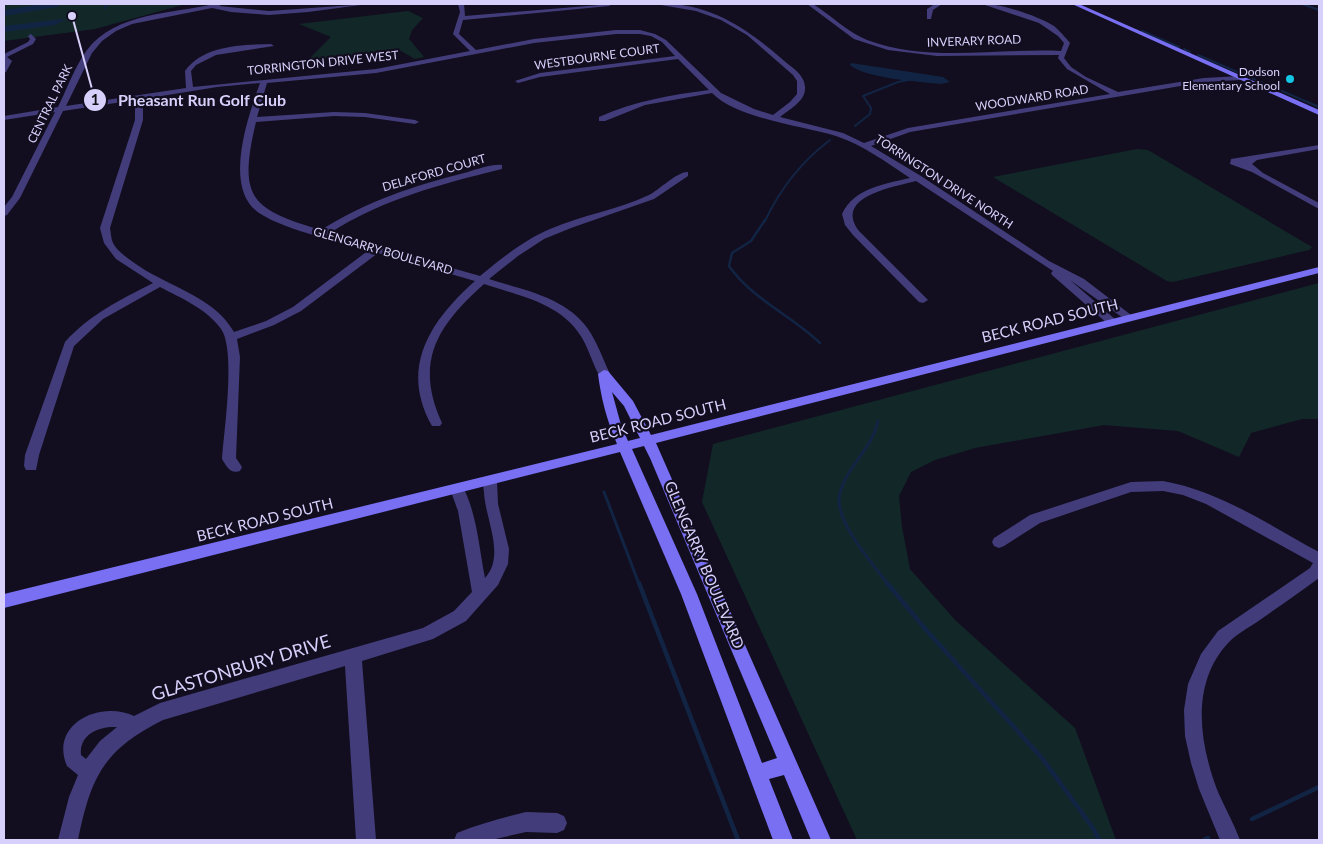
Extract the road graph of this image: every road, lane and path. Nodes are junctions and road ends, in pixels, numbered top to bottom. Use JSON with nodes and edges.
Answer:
{"nodes":[{"id":1,"x":222,"y":4,"type":"edge"},
{"id":2,"x":365,"y":4,"type":"edge"},
{"id":3,"x":461,"y":4,"type":"edge"},
{"id":4,"x":609,"y":4,"type":"edge"},
{"id":5,"x":658,"y":4,"type":"edge"},
{"id":6,"x":810,"y":4,"type":"edge"},
{"id":7,"x":939,"y":4,"type":"edge"},
{"id":8,"x":986,"y":4,"type":"edge"},
{"id":9,"x":1075,"y":4,"type":"edge"},
{"id":10,"x":683,"y":5,"type":"edge"},
{"id":11,"x":212,"y":6,"type":"junction"},
{"id":12,"x":317,"y":6,"type":"edge"},
{"id":13,"x":246,"y":12,"type":"junction"},
{"id":14,"x":461,"y":18,"type":"junction"},
{"id":15,"x":929,"y":18,"type":"dead end"},
{"id":16,"x":646,"y":34,"type":"joint"},
{"id":17,"x":31,"y":36,"type":"dead end"},
{"id":18,"x":271,"y":46,"type":"dead end"},
{"id":19,"x":473,"y":51,"type":"junction"},
{"id":20,"x":1062,"y":53,"type":"junction"},
{"id":21,"x":4,"y":57,"type":"edge"},
{"id":22,"x":680,"y":57,"type":"junction"},
{"id":23,"x":4,"y":71,"type":"edge"},
{"id":24,"x":1228,"y":73,"type":"junction"},
{"id":25,"x":1240,"y":78,"type":"junction"},
{"id":26,"x":1204,"y":80,"type":"junction"},
{"id":27,"x":264,"y":81,"type":"junction"},
{"id":28,"x":518,"y":81,"type":"dead end"},
{"id":29,"x":190,"y":89,"type":"junction"},
{"id":30,"x":714,"y":91,"type":"junction"},
{"id":31,"x":1118,"y":95,"type":"junction"},
{"id":32,"x":139,"y":98,"type":"junction"},
{"id":33,"x":62,"y":108,"type":"junction"},
{"id":34,"x":4,"y":112,"type":"edge"},
{"id":35,"x":1319,"y":113,"type":"edge"},
{"id":36,"x":775,"y":117,"type":"junction"},
{"id":37,"x":4,"y":118,"type":"edge"},
{"id":38,"x":602,"y":119,"type":"dead end"},
{"id":39,"x":251,"y":120,"type":"junction"},
{"id":40,"x":415,"y":122,"type":"dead end"},
{"id":41,"x":865,"y":145,"type":"junction"},
{"id":42,"x":1319,"y":147,"type":"edge"},
{"id":43,"x":1251,"y":160,"type":"junction"},
{"id":44,"x":499,"y":167,"type":"dead end"},
{"id":45,"x":1256,"y":173,"type":"junction"},
{"id":46,"x":685,"y":174,"type":"dead end"},
{"id":47,"x":918,"y":178,"type":"junction"},
{"id":48,"x":1319,"y":206,"type":"edge"},
{"id":49,"x":4,"y":213,"type":"edge"},
{"id":50,"x":323,"y":233,"type":"junction"},
{"id":51,"x":377,"y":249,"type":"junction"},
{"id":52,"x":1045,"y":263,"type":"junction"},
{"id":53,"x":1319,"y":270,"type":"edge"},
{"id":54,"x":482,"y":280,"type":"junction"},
{"id":55,"x":161,"y":283,"type":"junction"},
{"id":56,"x":923,"y":300,"type":"dead end"},
{"id":57,"x":1130,"y":318,"type":"junction"},
{"id":58,"x":1112,"y":322,"type":"junction"},
{"id":59,"x":231,"y":337,"type":"junction"},
{"id":60,"x":604,"y":374,"type":"junction"},
{"id":61,"x":436,"y":423,"type":"dead end"},
{"id":62,"x":648,"y":440,"type":"junction"},
{"id":63,"x":624,"y":446,"type":"junction"},
{"id":64,"x":31,"y":466,"type":"dead end"},
{"id":65,"x":235,"y":468,"type":"dead end"},
{"id":66,"x":490,"y":481,"type":"junction"},
{"id":67,"x":457,"y":489,"type":"junction"},
{"id":68,"x":1000,"y":542,"type":"dead end"},
{"id":69,"x":1319,"y":559,"type":"edge"},
{"id":70,"x":1319,"y":567,"type":"edge"},
{"id":71,"x":480,"y":592,"type":"junction"},
{"id":72,"x":4,"y":601,"type":"edge"},
{"id":73,"x":354,"y":656,"type":"junction"},
{"id":74,"x":134,"y":725,"type":"junction"},
{"id":75,"x":789,"y":764,"type":"junction"},
{"id":76,"x":89,"y":769,"type":"junction"},
{"id":77,"x":758,"y":773,"type":"junction"},
{"id":78,"x":556,"y":823,"type":"dead end"},
{"id":79,"x":68,"y":840,"type":"edge"},
{"id":80,"x":366,"y":840,"type":"edge"},
{"id":81,"x":464,"y":840,"type":"edge"},
{"id":82,"x":783,"y":840,"type":"edge"},
{"id":83,"x":821,"y":840,"type":"edge"},
{"id":84,"x":1230,"y":840,"type":"edge"}],
"edges":[{"from":1,"to":11,"type":"street","name":"CENTRAL PARK"},
{"from":1,"to":13,"type":"street"},
{"from":2,"to":12,"type":"street"},
{"from":3,"to":14,"type":"street"},
{"from":4,"to":14,"type":"street"},
{"from":5,"to":10,"type":"street"},
{"from":6,"to":20,"type":"street","name":"INVERARY ROAD"},
{"from":7,"to":15,"type":"street"},
{"from":8,"to":20,"type":"street"},
{"from":9,"to":24,"type":"main road"},
{"from":10,"to":36,"type":"street"},
{"from":11,"to":13,"type":"street"},
{"from":11,"to":33,"type":"street","name":"CENTRAL PARK"},
{"from":12,"to":13,"type":"street"},
{"from":14,"to":19,"type":"street"},
{"from":16,"to":19,"type":"street","name":"TORRINGTON DRIVE WEST"},
{"from":16,"to":22,"type":"street","name":"TORRINGTON DRIVE NORTH"},
{"from":17,"to":21,"type":"street"},
{"from":18,"to":29,"type":"street"},
{"from":19,"to":27,"type":"street","name":"TORRINGTON DRIVE WEST"},
{"from":20,"to":31,"type":"street"},
{"from":21,"to":23,"type":"street"},
{"from":22,"to":28,"type":"street","name":"WESTBOURNE COURT"},
{"from":22,"to":30,"type":"street","name":"TORRINGTON DRIVE NORTH"},
{"from":24,"to":25,"type":"main road"},
{"from":24,"to":26,"type":"street","name":"WOODWARD ROAD"},
{"from":25,"to":26,"type":"street","name":"WOODWARD ROAD"},
{"from":25,"to":35,"type":"main road"},
{"from":26,"to":31,"type":"street","name":"WOODWARD ROAD"},
{"from":27,"to":29,"type":"street","name":"TORRINGTON DRIVE WEST"},
{"from":27,"to":39,"type":"street","name":"GLENGARRY BOULEVARD"},
{"from":29,"to":32,"type":"street","name":"TORRINGTON DRIVE WEST"},
{"from":30,"to":36,"type":"street","name":"TORRINGTON DRIVE NORTH"},
{"from":30,"to":38,"type":"street"},
{"from":31,"to":41,"type":"street","name":"WOODWARD ROAD"},
{"from":32,"to":33,"type":"street","name":"TORRINGTON DRIVE WEST"},
{"from":32,"to":55,"type":"street"},
{"from":33,"to":34,"type":"street"},
{"from":33,"to":37,"type":"street"},
{"from":33,"to":49,"type":"street","name":"CENTRAL PARK"},
{"from":36,"to":41,"type":"street","name":"TORRINGTON DRIVE NORTH"},
{"from":39,"to":40,"type":"street"},
{"from":39,"to":50,"type":"street","name":"GLENGARRY BOULEVARD"},
{"from":41,"to":47,"type":"street","name":"TORRINGTON DRIVE NORTH"},
{"from":42,"to":43,"type":"street"},
{"from":43,"to":45,"type":"street"},
{"from":43,"to":45,"type":"street"},
{"from":44,"to":50,"type":"street","name":"DELAFORD COURT"},
{"from":45,"to":48,"type":"street"},
{"from":46,"to":54,"type":"street"},
{"from":47,"to":52,"type":"street","name":"TORRINGTON DRIVE NORTH"},
{"from":47,"to":56,"type":"street"},
{"from":50,"to":51,"type":"street","name":"GLENGARRY BOULEVARD"},
{"from":51,"to":54,"type":"street","name":"GLENGARRY BOULEVARD"},
{"from":51,"to":59,"type":"street"},
{"from":52,"to":57,"type":"street","name":"TORRINGTON DRIVE NORTH"},
{"from":52,"to":58,"type":"street","name":"TORRINGTON DRIVE NORTH"},
{"from":53,"to":57,"type":"main road","name":"BECK ROAD SOUTH"},
{"from":54,"to":60,"type":"street","name":"GLENGARRY BOULEVARD"},
{"from":54,"to":61,"type":"street"},
{"from":55,"to":59,"type":"street"},
{"from":55,"to":64,"type":"street"},
{"from":57,"to":58,"type":"main road","name":"BECK ROAD SOUTH"},
{"from":58,"to":62,"type":"main road","name":"BECK ROAD SOUTH"},
{"from":59,"to":65,"type":"street"},
{"from":60,"to":62,"type":"main road","name":"GLENGARRY BOULEVARD"},
{"from":60,"to":63,"type":"main road","name":"GLENGARRY BOULEVARD"},
{"from":62,"to":63,"type":"main road","name":"BECK ROAD SOUTH"},
{"from":62,"to":75,"type":"main road","name":"GLENGARRY BOULEVARD"},
{"from":63,"to":66,"type":"main road","name":"BECK ROAD SOUTH"},
{"from":63,"to":77,"type":"main road","name":"GLENGARRY BOULEVARD"},
{"from":66,"to":67,"type":"main road","name":"BECK ROAD SOUTH"},
{"from":66,"to":71,"type":"street","name":"GLASTONBURY DRIVE"},
{"from":67,"to":71,"type":"street"},
{"from":67,"to":72,"type":"main road","name":"BECK ROAD SOUTH"},
{"from":68,"to":69,"type":"street"},
{"from":70,"to":84,"type":"street"},
{"from":71,"to":73,"type":"street","name":"GLASTONBURY DRIVE"},
{"from":73,"to":74,"type":"street","name":"GLASTONBURY DRIVE"},
{"from":73,"to":80,"type":"street"},
{"from":74,"to":76,"type":"street","name":"GLASTONBURY DRIVE"},
{"from":74,"to":76,"type":"street"},
{"from":75,"to":77,"type":"main road"},
{"from":75,"to":83,"type":"main road","name":"GLENGARRY BOULEVARD"},
{"from":76,"to":79,"type":"street","name":"GLASTONBURY DRIVE"},
{"from":77,"to":82,"type":"main road","name":"GLENGARRY BOULEVARD"},
{"from":78,"to":81,"type":"street"}]}
